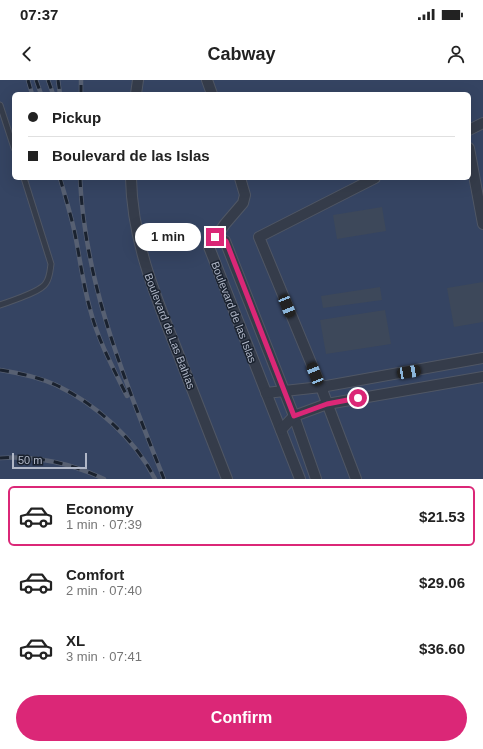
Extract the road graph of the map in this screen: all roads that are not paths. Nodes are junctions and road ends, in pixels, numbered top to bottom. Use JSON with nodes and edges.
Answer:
{"nodes":[{"id":1,"x":138,"y":80,"type":"edge"},
{"id":2,"x":207,"y":80,"type":"edge"},
{"id":3,"x":136,"y":92,"type":"edge"},
{"id":4,"x":211,"y":92,"type":"edge"},
{"id":5,"x":0,"y":105,"type":"edge"},
{"id":6,"x":483,"y":123,"type":"edge"},
{"id":7,"x":471,"y":129,"type":"edge"},
{"id":8,"x":12,"y":142,"type":"edge"},
{"id":9,"x":471,"y":159,"type":"edge"},
{"id":10,"x":25,"y":180,"type":"edge"},
{"id":11,"x":131,"y":180,"type":"edge"},
{"id":12,"x":241,"y":180,"type":"edge"},
{"id":13,"x":371,"y":180,"type":"edge"},
{"id":14,"x":483,"y":224,"type":"edge"},
{"id":15,"x":215,"y":237,"type":"junction"},
{"id":16,"x":0,"y":305,"type":"edge"},
{"id":17,"x":483,"y":358,"type":"edge"},
{"id":18,"x":483,"y":377,"type":"edge"},
{"id":19,"x":321,"y":387,"type":"junction"},
{"id":20,"x":284,"y":392,"type":"junction"},
{"id":21,"x":266,"y":393,"type":"junction"},
{"id":22,"x":327,"y":404,"type":"junction"},
{"id":23,"x":294,"y":416,"type":"junction"},
{"id":24,"x":281,"y":430,"type":"junction"},
{"id":25,"x":227,"y":479,"type":"edge"},
{"id":26,"x":300,"y":479,"type":"edge"},
{"id":27,"x":316,"y":479,"type":"edge"},
{"id":28,"x":356,"y":479,"type":"edge"}],
"edges":[{"from":1,"to":3,"type":"street"},
{"from":2,"to":4,"type":"street"},
{"from":5,"to":8,"type":"lane"},
{"from":6,"to":7,"type":"street"},
{"from":9,"to":14,"type":"street"},
{"from":10,"to":16,"type":"lane"},
{"from":11,"to":25,"type":"street","name":"Boulevard de Las Bahías"},
{"from":12,"to":15,"type":"street"},
{"from":13,"to":19,"type":"street"},
{"from":15,"to":20,"type":"street","name":"Boulevard de las Islas"},
{"from":15,"to":21,"type":"street","name":"Boulevard de las Islas"},
{"from":17,"to":19,"type":"street"},
{"from":18,"to":22,"type":"street"},
{"from":19,"to":20,"type":"street"},
{"from":19,"to":22,"type":"street"},
{"from":20,"to":21,"type":"street"},
{"from":20,"to":23,"type":"street","name":"Boulevard de las Islas"},
{"from":21,"to":24,"type":"street","name":"Boulevard de las Islas"},
{"from":22,"to":23,"type":"street"},
{"from":22,"to":28,"type":"street"},
{"from":23,"to":24,"type":"street"},
{"from":23,"to":27,"type":"street","name":"Boulevard de las Islas"},
{"from":24,"to":26,"type":"street","name":"Boulevard de las Islas"}]}
